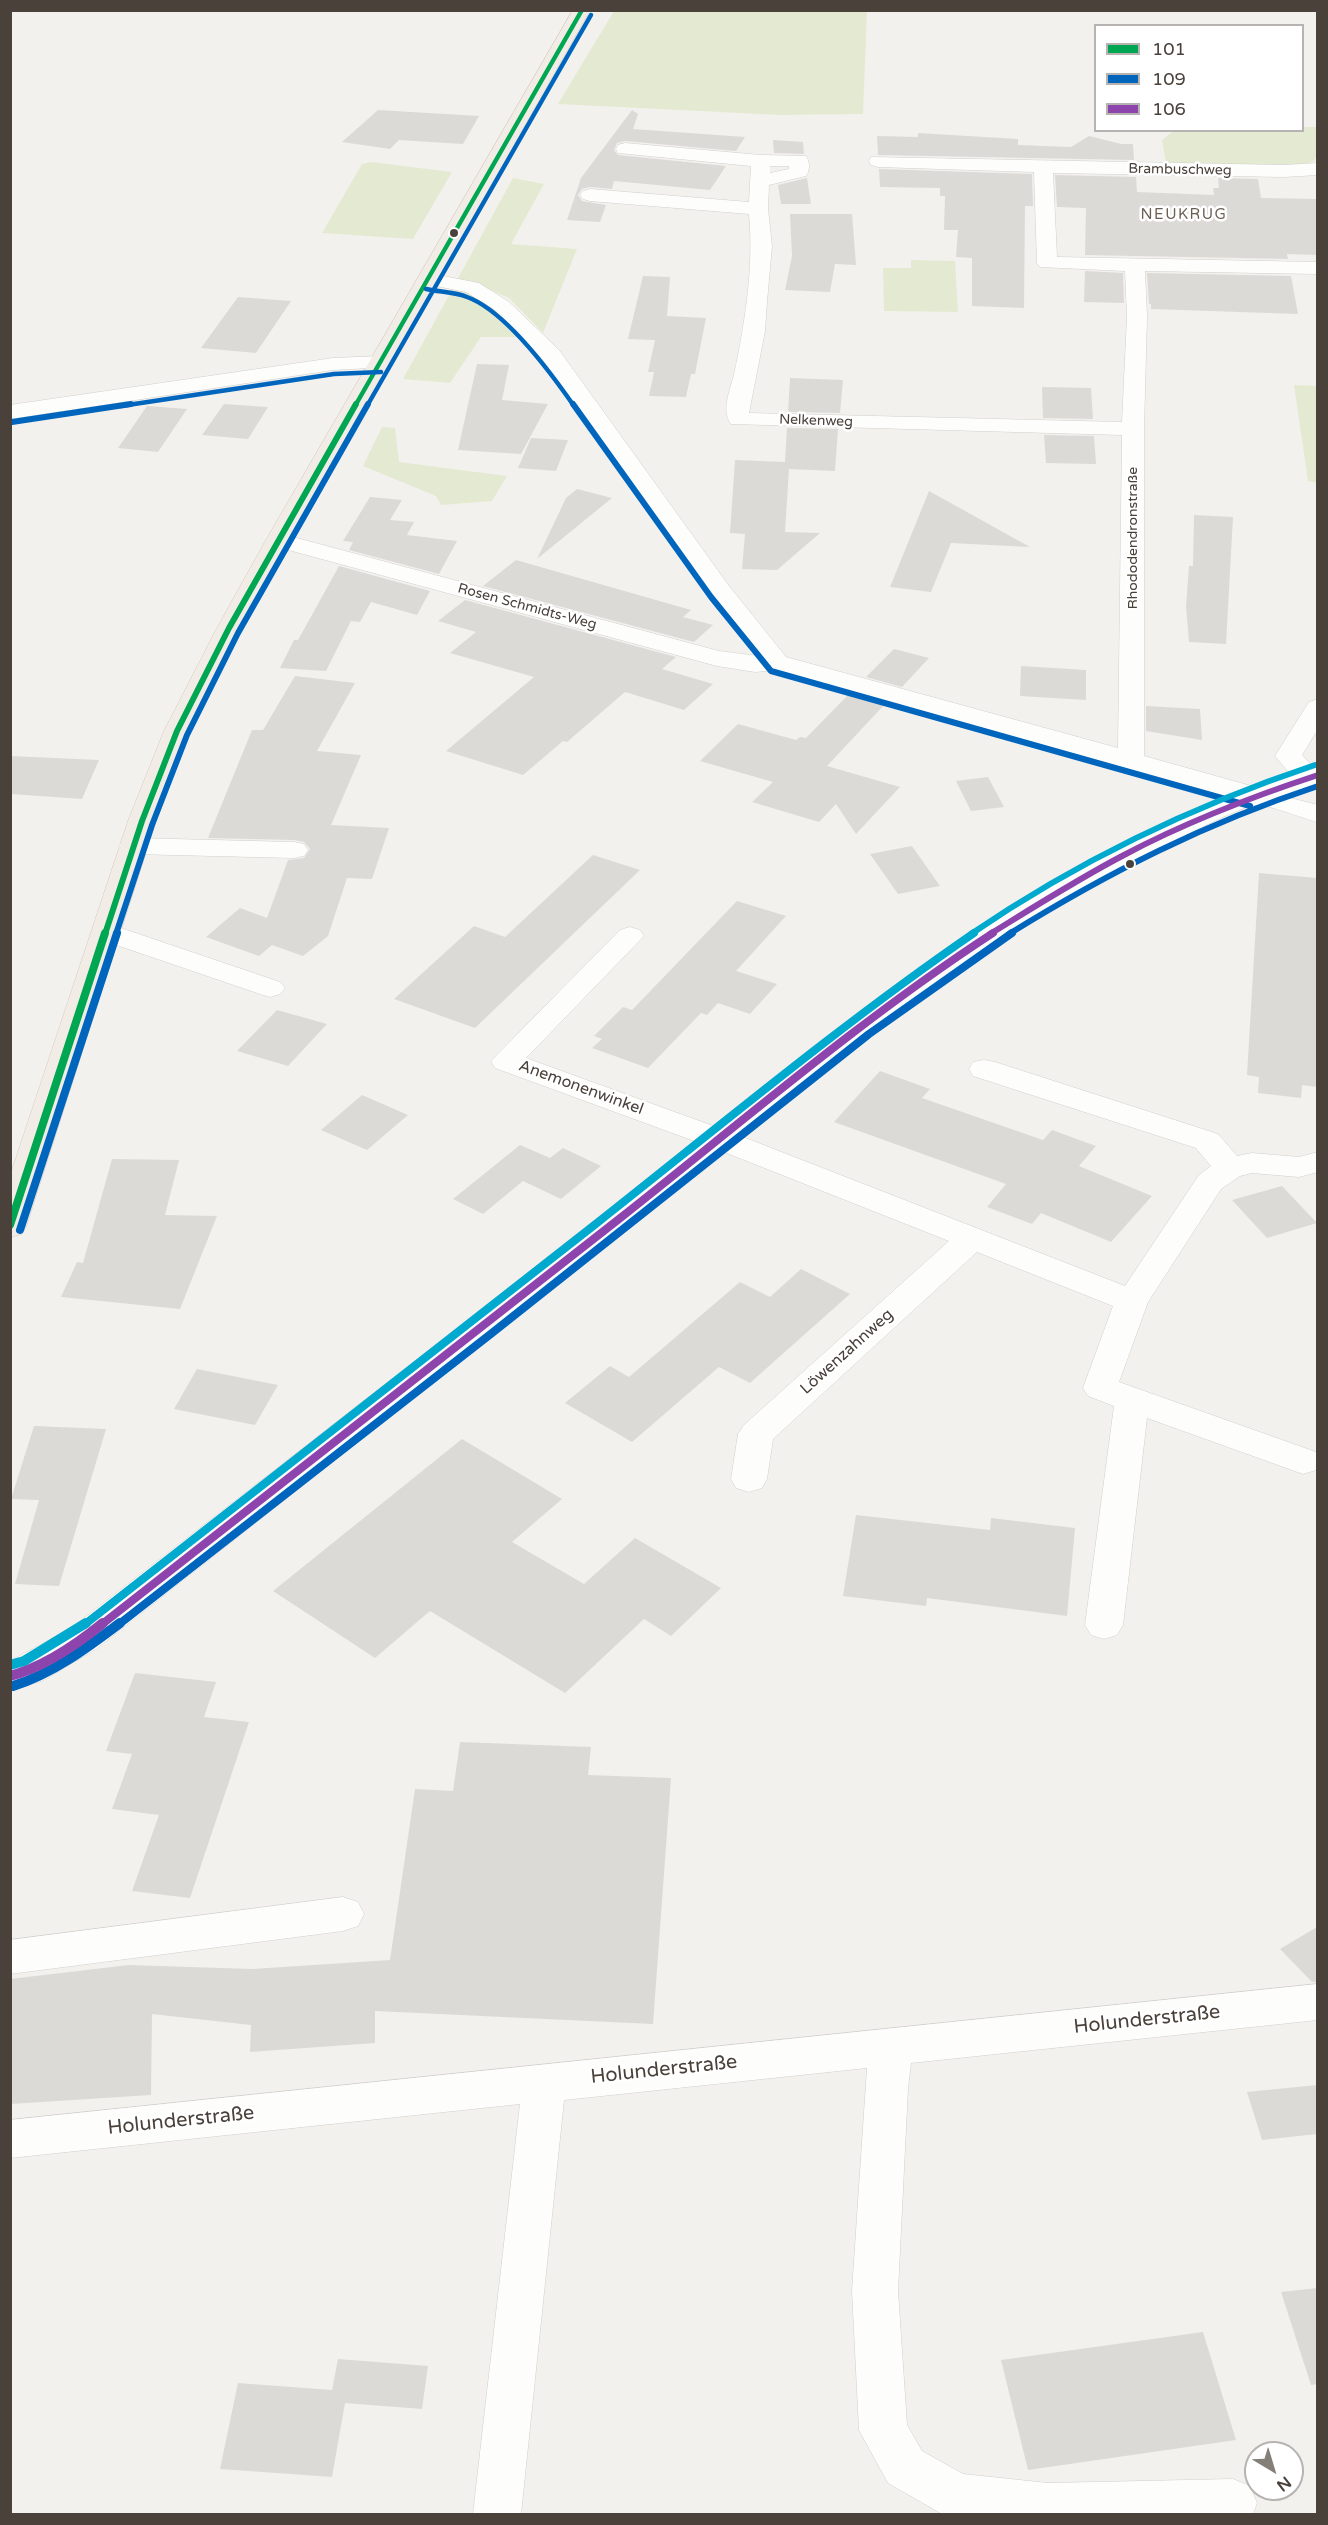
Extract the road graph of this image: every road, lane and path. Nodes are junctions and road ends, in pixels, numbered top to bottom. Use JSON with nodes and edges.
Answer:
{"nodes":[{"id":1,"x":582,"y":10,"type":"edge"},
{"id":2,"x":625,"y":149,"type":"dead end"},
{"id":3,"x":878,"y":161,"type":"dead end"},
{"id":4,"x":1043,"y":167,"type":"junction"},
{"id":5,"x":1317,"y":169,"type":"edge"},
{"id":6,"x":590,"y":195,"type":"dead end"},
{"id":7,"x":758,"y":209,"type":"junction"},
{"id":8,"x":1135,"y":263,"type":"junction"},
{"id":9,"x":1317,"y":268,"type":"edge"},
{"id":10,"x":429,"y":279,"type":"junction"},
{"id":11,"x":381,"y":362,"type":"junction"},
{"id":12,"x":10,"y":412,"type":"edge"},
{"id":13,"x":1133,"y":429,"type":"junction"},
{"id":14,"x":278,"y":540,"type":"junction"},
{"id":15,"x":777,"y":662,"type":"junction"},
{"id":16,"x":1317,"y":707,"type":"edge"},
{"id":17,"x":1131,"y":760,"type":"junction"},
{"id":18,"x":1313,"y":776,"type":"edge"},
{"id":19,"x":1253,"y":796,"type":"junction"},
{"id":20,"x":1317,"y":814,"type":"edge"},
{"id":21,"x":133,"y":846,"type":"junction"},
{"id":22,"x":294,"y":850,"type":"dead end"},
{"id":23,"x":106,"y":932,"type":"junction"},
{"id":24,"x":630,"y":936,"type":"dead end"},
{"id":25,"x":270,"y":988,"type":"dead end"},
{"id":26,"x":984,"y":1069,"type":"dead end"},
{"id":27,"x":720,"y":1139,"type":"junction"},
{"id":28,"x":1317,"y":1162,"type":"edge"},
{"id":29,"x":1230,"y":1168,"type":"junction"},
{"id":30,"x":10,"y":1227,"type":"edge"},
{"id":31,"x":971,"y":1239,"type":"junction"},
{"id":32,"x":1132,"y":1301,"type":"junction"},
{"id":33,"x":1116,"y":1393,"type":"junction"},
{"id":34,"x":1303,"y":1461,"type":"dead end"},
{"id":35,"x":749,"y":1479,"type":"dead end"},
{"id":36,"x":1104,"y":1625,"type":"dead end"},
{"id":37,"x":10,"y":1676,"type":"edge"},
{"id":38,"x":343,"y":1914,"type":"dead end"},
{"id":39,"x":10,"y":1957,"type":"edge"},
{"id":40,"x":1317,"y":2002,"type":"edge"},
{"id":41,"x":892,"y":2047,"type":"junction"},
{"id":42,"x":544,"y":2083,"type":"junction"},
{"id":43,"x":10,"y":2139,"type":"edge"},
{"id":44,"x":1233,"y":2503,"type":"dead end"},
{"id":45,"x":497,"y":2514,"type":"edge"}],
"edges":[{"from":1,"to":10,"type":"main road"},
{"from":2,"to":7,"type":"street","name":"Nelkenweg"},
{"from":3,"to":4,"type":"street","name":"Brambuschweg"},
{"from":4,"to":5,"type":"street","name":"Brambuschweg"},
{"from":4,"to":8,"type":"street"},
{"from":6,"to":7,"type":"street"},
{"from":7,"to":13,"type":"street","name":"Nelkenweg"},
{"from":8,"to":9,"type":"street"},
{"from":8,"to":13,"type":"street","name":"Rhododendronstraße"},
{"from":10,"to":11,"type":"main road"},
{"from":10,"to":15,"type":"street"},
{"from":11,"to":12,"type":"street"},
{"from":11,"to":14,"type":"main road"},
{"from":13,"to":17,"type":"street","name":"Rhododendronstraße"},
{"from":14,"to":15,"type":"street","name":"Rosen Schmidts-Weg"},
{"from":14,"to":21,"type":"main road"},
{"from":15,"to":17,"type":"street","name":"Rosen Schmidts-Weg"},
{"from":16,"to":18,"type":"street"},
{"from":17,"to":19,"type":"street","name":"Rosen Schmidts-Weg"},
{"from":18,"to":19,"type":"street"},
{"from":19,"to":20,"type":"street","name":"Rosen Schmidts-Weg"},
{"from":19,"to":27,"type":"street"},
{"from":21,"to":22,"type":"street"},
{"from":21,"to":23,"type":"main road"},
{"from":23,"to":25,"type":"street"},
{"from":23,"to":30,"type":"main road"},
{"from":24,"to":27,"type":"street","name":"Anemonenwinkel"},
{"from":26,"to":29,"type":"street"},
{"from":27,"to":31,"type":"street"},
{"from":27,"to":37,"type":"street"},
{"from":28,"to":29,"type":"street"},
{"from":29,"to":32,"type":"street"},
{"from":31,"to":32,"type":"street"},
{"from":31,"to":35,"type":"street","name":"Löwenzahnweg"},
{"from":32,"to":33,"type":"street"},
{"from":33,"to":34,"type":"street"},
{"from":33,"to":36,"type":"street"},
{"from":38,"to":39,"type":"street"},
{"from":40,"to":41,"type":"street","name":"Holunderstraße"},
{"from":41,"to":42,"type":"street","name":"Holunderstraße"},
{"from":41,"to":44,"type":"street"},
{"from":42,"to":43,"type":"street","name":"Holunderstraße"},
{"from":42,"to":45,"type":"street"}]}
